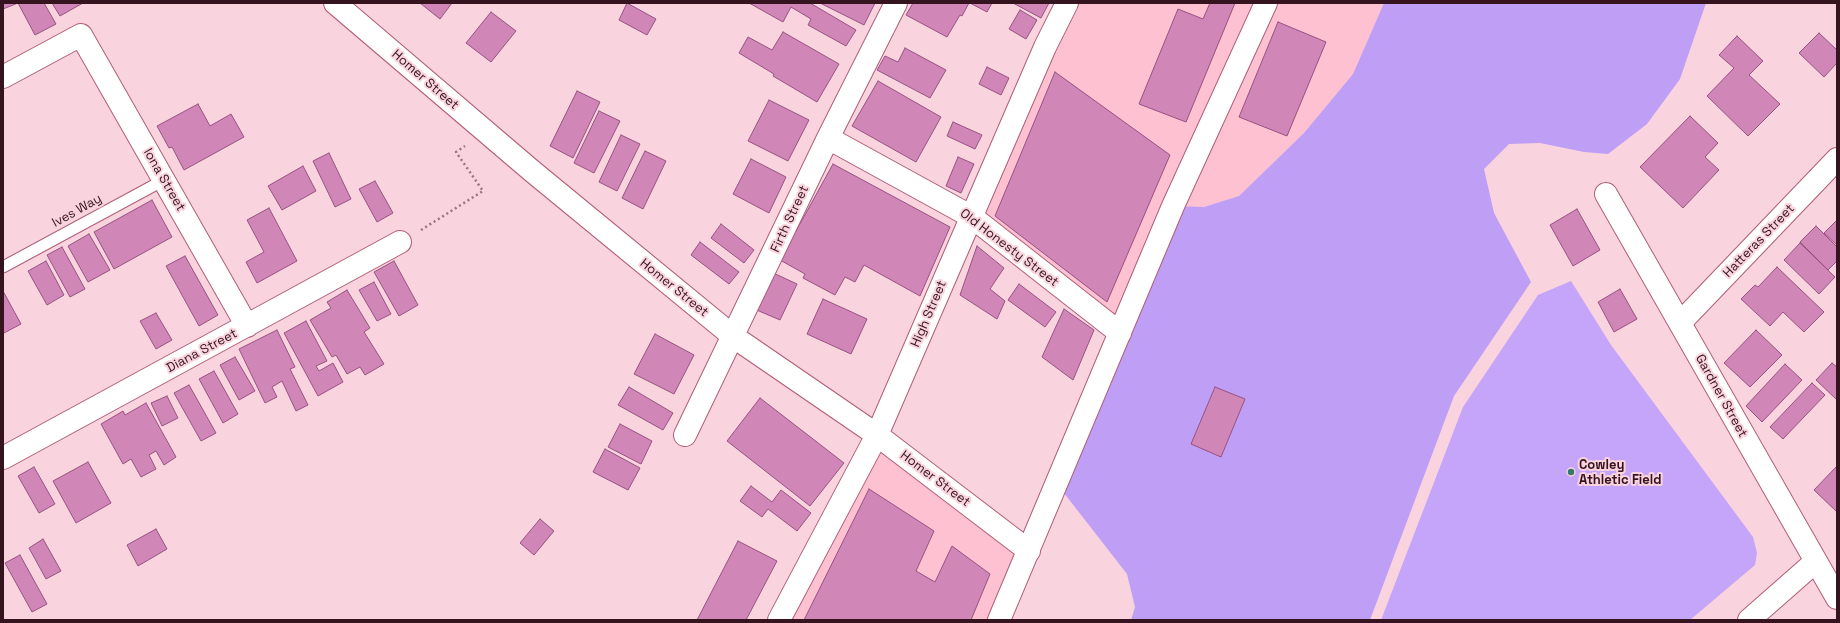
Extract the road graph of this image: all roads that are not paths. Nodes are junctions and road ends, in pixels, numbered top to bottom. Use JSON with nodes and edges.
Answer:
{"nodes":[{"id":1,"x":335,"y":3,"type":"edge"},
{"id":2,"x":896,"y":3,"type":"edge"},
{"id":3,"x":1067,"y":3,"type":"edge"},
{"id":4,"x":1266,"y":3,"type":"edge"},
{"id":5,"x":3,"y":77,"type":"edge"},
{"id":6,"x":828,"y":138,"type":"junction"},
{"id":7,"x":1837,"y":159,"type":"edge"},
{"id":8,"x":164,"y":180,"type":"junction"},
{"id":9,"x":1606,"y":194,"type":"dead end"},
{"id":10,"x":972,"y":217,"type":"junction"},
{"id":11,"x":400,"y":242,"type":"road end"},
{"id":12,"x":3,"y":267,"type":"edge"},
{"id":13,"x":1680,"y":323,"type":"junction"},
{"id":14,"x":247,"y":326,"type":"junction"},
{"id":15,"x":1120,"y":333,"type":"junction"},
{"id":16,"x":734,"y":337,"type":"junction"},
{"id":17,"x":685,"y":435,"type":"dead end"},
{"id":18,"x":877,"y":435,"type":"junction"},
{"id":19,"x":3,"y":458,"type":"edge"},
{"id":20,"x":1029,"y":551,"type":"junction"},
{"id":21,"x":1815,"y":562,"type":"junction"},
{"id":22,"x":1837,"y":598,"type":"edge"},
{"id":23,"x":779,"y":620,"type":"edge"},
{"id":24,"x":999,"y":620,"type":"edge"},
{"id":25,"x":1749,"y":620,"type":"edge"}],
"edges":[{"from":1,"to":16,"type":"street","name":"Homer Street"},
{"from":2,"to":6,"type":"street","name":"Firth Street"},
{"from":3,"to":10,"type":"street","name":"High Street"},
{"from":4,"to":15,"type":"street"},
{"from":5,"to":8,"type":"street","name":"Iona Street"},
{"from":6,"to":10,"type":"street","name":"Old Honesty Street"},
{"from":6,"to":16,"type":"street","name":"Firth Street"},
{"from":7,"to":13,"type":"street","name":"Hatteras Street"},
{"from":8,"to":12,"type":"lane","name":"Ives Way"},
{"from":8,"to":14,"type":"street","name":"Iona Street"},
{"from":9,"to":13,"type":"street","name":"Gardner Street"},
{"from":10,"to":15,"type":"street","name":"Old Honesty Street"},
{"from":10,"to":18,"type":"street","name":"High Street"},
{"from":11,"to":14,"type":"street","name":"Diana Street"},
{"from":13,"to":21,"type":"street","name":"Gardner Street"},
{"from":14,"to":19,"type":"street","name":"Diana Street"},
{"from":15,"to":20,"type":"street"},
{"from":16,"to":17,"type":"street","name":"Firth Street"},
{"from":16,"to":18,"type":"street","name":"Homer Street"},
{"from":18,"to":20,"type":"street","name":"Homer Street"},
{"from":18,"to":23,"type":"street","name":"High Street"},
{"from":20,"to":24,"type":"street"},
{"from":21,"to":22,"type":"street","name":"Gardner Street"},
{"from":21,"to":25,"type":"street"}]}
